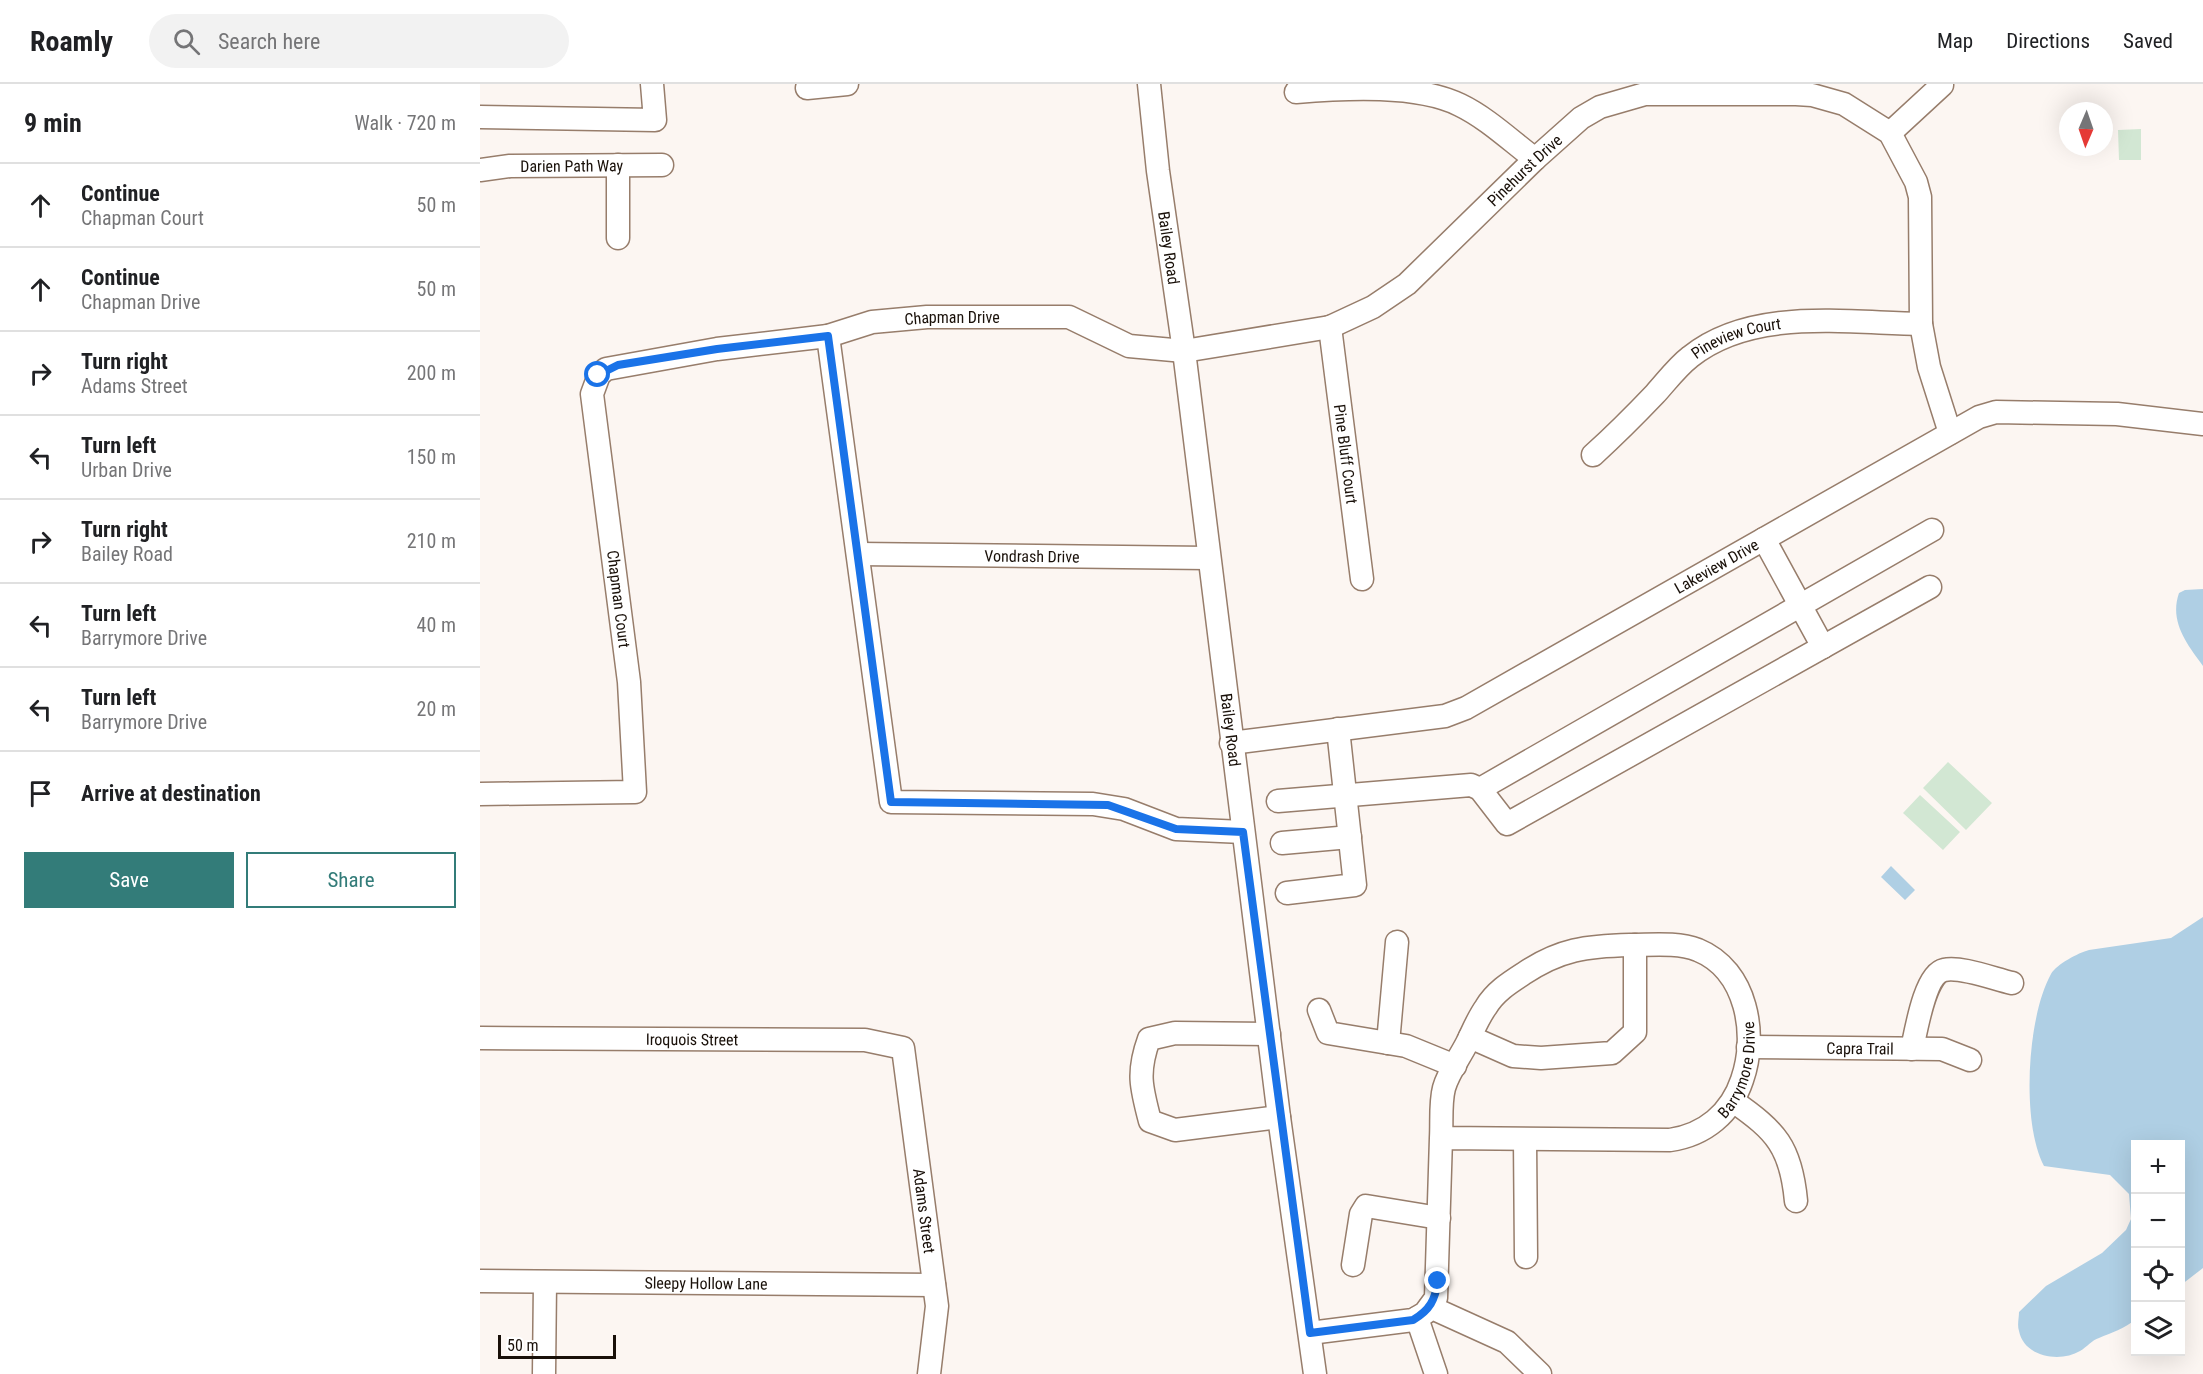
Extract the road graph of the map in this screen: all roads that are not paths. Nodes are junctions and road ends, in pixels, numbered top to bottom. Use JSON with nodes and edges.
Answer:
{"nodes":[{"id":1,"x":652,"y":84,"type":"edge"},
{"id":2,"x":847,"y":84,"type":"edge"},
{"id":3,"x":1149,"y":84,"type":"edge"},
{"id":4,"x":1942,"y":85,"type":"edge"},
{"id":5,"x":807,"y":88,"type":"dead end"},
{"id":6,"x":1296,"y":92,"type":"dead end"},
{"id":7,"x":480,"y":117,"type":"edge"},
{"id":8,"x":1890,"y":133,"type":"junction"},
{"id":9,"x":1535,"y":159,"type":"junction"},
{"id":10,"x":618,"y":165,"type":"junction"},
{"id":11,"x":662,"y":165,"type":"dead end"},
{"id":12,"x":480,"y":170,"type":"edge"},
{"id":13,"x":618,"y":238,"type":"dead end"},
{"id":14,"x":1921,"y":324,"type":"junction"},
{"id":15,"x":1330,"y":327,"type":"junction"},
{"id":16,"x":828,"y":336,"type":"junction"},
{"id":17,"x":717,"y":349,"type":"joint"},
{"id":18,"x":1184,"y":351,"type":"junction"},
{"id":19,"x":2203,"y":424,"type":"edge"},
{"id":20,"x":1950,"y":433,"type":"junction"},
{"id":21,"x":1593,"y":454,"type":"dead end"},
{"id":22,"x":1932,"y":530,"type":"dead end"},
{"id":23,"x":1764,"y":539,"type":"junction"},
{"id":24,"x":858,"y":554,"type":"junction"},
{"id":25,"x":1208,"y":558,"type":"junction"},
{"id":26,"x":1362,"y":579,"type":"dead end"},
{"id":27,"x":1930,"y":587,"type":"dead end"},
{"id":28,"x":1800,"y":606,"type":"junction"},
{"id":29,"x":1822,"y":647,"type":"junction"},
{"id":30,"x":1338,"y":729,"type":"junction"},
{"id":31,"x":1231,"y":743,"type":"junction"},
{"id":32,"x":1480,"y":789,"type":"junction"},
{"id":33,"x":480,"y":794,"type":"edge"},
{"id":34,"x":1345,"y":796,"type":"junction"},
{"id":35,"x":1278,"y":801,"type":"dead end"},
{"id":36,"x":1243,"y":832,"type":"junction"},
{"id":37,"x":1350,"y":837,"type":"junction"},
{"id":38,"x":1282,"y":843,"type":"dead end"},
{"id":39,"x":1287,"y":893,"type":"dead end"},
{"id":40,"x":1397,"y":942,"type":"dead end"},
{"id":41,"x":1635,"y":945,"type":"junction"},
{"id":42,"x":2012,"y":983,"type":"dead end"},
{"id":43,"x":1319,"y":1010,"type":"dead end"},
{"id":44,"x":1269,"y":1034,"type":"junction"},
{"id":45,"x":1470,"y":1037,"type":"junction"},
{"id":46,"x":480,"y":1038,"type":"edge"},
{"id":47,"x":1388,"y":1043,"type":"junction"},
{"id":48,"x":1748,"y":1047,"type":"junction"},
{"id":49,"x":903,"y":1048,"type":"joint"},
{"id":50,"x":1912,"y":1048,"type":"junction"},
{"id":51,"x":1970,"y":1060,"type":"dead end"},
{"id":52,"x":1455,"y":1066,"type":"junction"},
{"id":53,"x":1733,"y":1101,"type":"junction"},
{"id":54,"x":1279,"y":1117,"type":"junction"},
{"id":55,"x":1441,"y":1138,"type":"junction"},
{"id":56,"x":1526,"y":1140,"type":"junction"},
{"id":57,"x":1797,"y":1200,"type":"dead end"},
{"id":58,"x":1440,"y":1218,"type":"junction"},
{"id":59,"x":1526,"y":1257,"type":"dead end"},
{"id":60,"x":1353,"y":1265,"type":"dead end"},
{"id":61,"x":480,"y":1281,"type":"edge"},
{"id":62,"x":545,"y":1282,"type":"junction"},
{"id":63,"x":934,"y":1284,"type":"junction"},
{"id":64,"x":1423,"y":1312,"type":"junction"},
{"id":65,"x":1310,"y":1333,"type":"junction"},
{"id":66,"x":544,"y":1374,"type":"edge"},
{"id":67,"x":929,"y":1374,"type":"edge"},
{"id":68,"x":1315,"y":1374,"type":"edge"},
{"id":69,"x":1436,"y":1374,"type":"edge"},
{"id":70,"x":1540,"y":1374,"type":"edge"}],
"edges":[{"from":1,"to":7,"type":"street"},
{"from":2,"to":5,"type":"street"},
{"from":3,"to":18,"type":"street","name":"Bailey Road"},
{"from":4,"to":8,"type":"street"},
{"from":6,"to":9,"type":"street"},
{"from":8,"to":9,"type":"street","name":"Pinehurst Drive"},
{"from":8,"to":14,"type":"street","name":"Pinehurst Drive"},
{"from":9,"to":15,"type":"street","name":"Pinehurst Drive"},
{"from":10,"to":11,"type":"street","name":"Darien Path Way"},
{"from":10,"to":12,"type":"street","name":"Darien Path Way"},
{"from":10,"to":13,"type":"street"},
{"from":14,"to":20,"type":"street","name":"Pinehurst Drive"},
{"from":14,"to":21,"type":"street","name":"Pineview Court"},
{"from":15,"to":18,"type":"street","name":"Pinehurst Drive"},
{"from":15,"to":26,"type":"street","name":"Pine Bluff Court"},
{"from":16,"to":17,"type":"street","name":"Chapman Drive"},
{"from":16,"to":18,"type":"street","name":"Chapman Drive"},
{"from":16,"to":24,"type":"street"},
{"from":17,"to":33,"type":"street","name":"Chapman Court"},
{"from":18,"to":25,"type":"street","name":"Bailey Road"},
{"from":19,"to":20,"type":"street","name":"Lakeview Drive"},
{"from":20,"to":23,"type":"street","name":"Lakeview Drive"},
{"from":22,"to":28,"type":"street"},
{"from":23,"to":28,"type":"street"},
{"from":23,"to":30,"type":"street","name":"Lakeview Drive"},
{"from":24,"to":25,"type":"street","name":"Vondrash Drive"},
{"from":24,"to":36,"type":"street"},
{"from":25,"to":31,"type":"street","name":"Bailey Road"},
{"from":27,"to":29,"type":"street"},
{"from":28,"to":29,"type":"street"},
{"from":28,"to":32,"type":"street"},
{"from":29,"to":32,"type":"street"},
{"from":30,"to":31,"type":"street","name":"Lakeview Drive"},
{"from":30,"to":34,"type":"street"},
{"from":31,"to":36,"type":"street","name":"Bailey Road"},
{"from":32,"to":34,"type":"street"},
{"from":34,"to":35,"type":"street"},
{"from":34,"to":37,"type":"street"},
{"from":36,"to":44,"type":"street","name":"Bailey Road"},
{"from":37,"to":38,"type":"street"},
{"from":37,"to":39,"type":"street"},
{"from":40,"to":47,"type":"street"},
{"from":41,"to":45,"type":"street","name":"Barrymore Drive"},
{"from":41,"to":45,"type":"street"},
{"from":41,"to":48,"type":"street","name":"Barrymore Drive"},
{"from":42,"to":50,"type":"street"},
{"from":43,"to":47,"type":"street"},
{"from":44,"to":54,"type":"street","name":"Bailey Road"},
{"from":44,"to":54,"type":"street"},
{"from":45,"to":52,"type":"street","name":"Barrymore Drive"},
{"from":46,"to":49,"type":"street","name":"Iroquois Street"},
{"from":47,"to":52,"type":"street"},
{"from":48,"to":50,"type":"street","name":"Capra Trail"},
{"from":48,"to":53,"type":"street","name":"Barrymore Drive"},
{"from":49,"to":63,"type":"street","name":"Adams Street"},
{"from":50,"to":51,"type":"street","name":"Capra Trail"},
{"from":52,"to":55,"type":"street","name":"Barrymore Drive"},
{"from":53,"to":56,"type":"street","name":"Barrymore Drive"},
{"from":53,"to":57,"type":"street"},
{"from":54,"to":65,"type":"street","name":"Bailey Road"},
{"from":55,"to":56,"type":"street","name":"Barrymore Drive"},
{"from":55,"to":58,"type":"street","name":"Barrymore Drive"},
{"from":56,"to":59,"type":"street"},
{"from":58,"to":60,"type":"street"},
{"from":58,"to":64,"type":"street","name":"Barrymore Drive"},
{"from":61,"to":62,"type":"street","name":"Sleepy Hollow Lane"},
{"from":62,"to":63,"type":"street","name":"Sleepy Hollow Lane"},
{"from":62,"to":66,"type":"street"},
{"from":63,"to":67,"type":"street","name":"Adams Street"},
{"from":64,"to":65,"type":"street"},
{"from":64,"to":69,"type":"street"},
{"from":64,"to":70,"type":"street"},
{"from":65,"to":68,"type":"street","name":"Bailey Road"}]}
